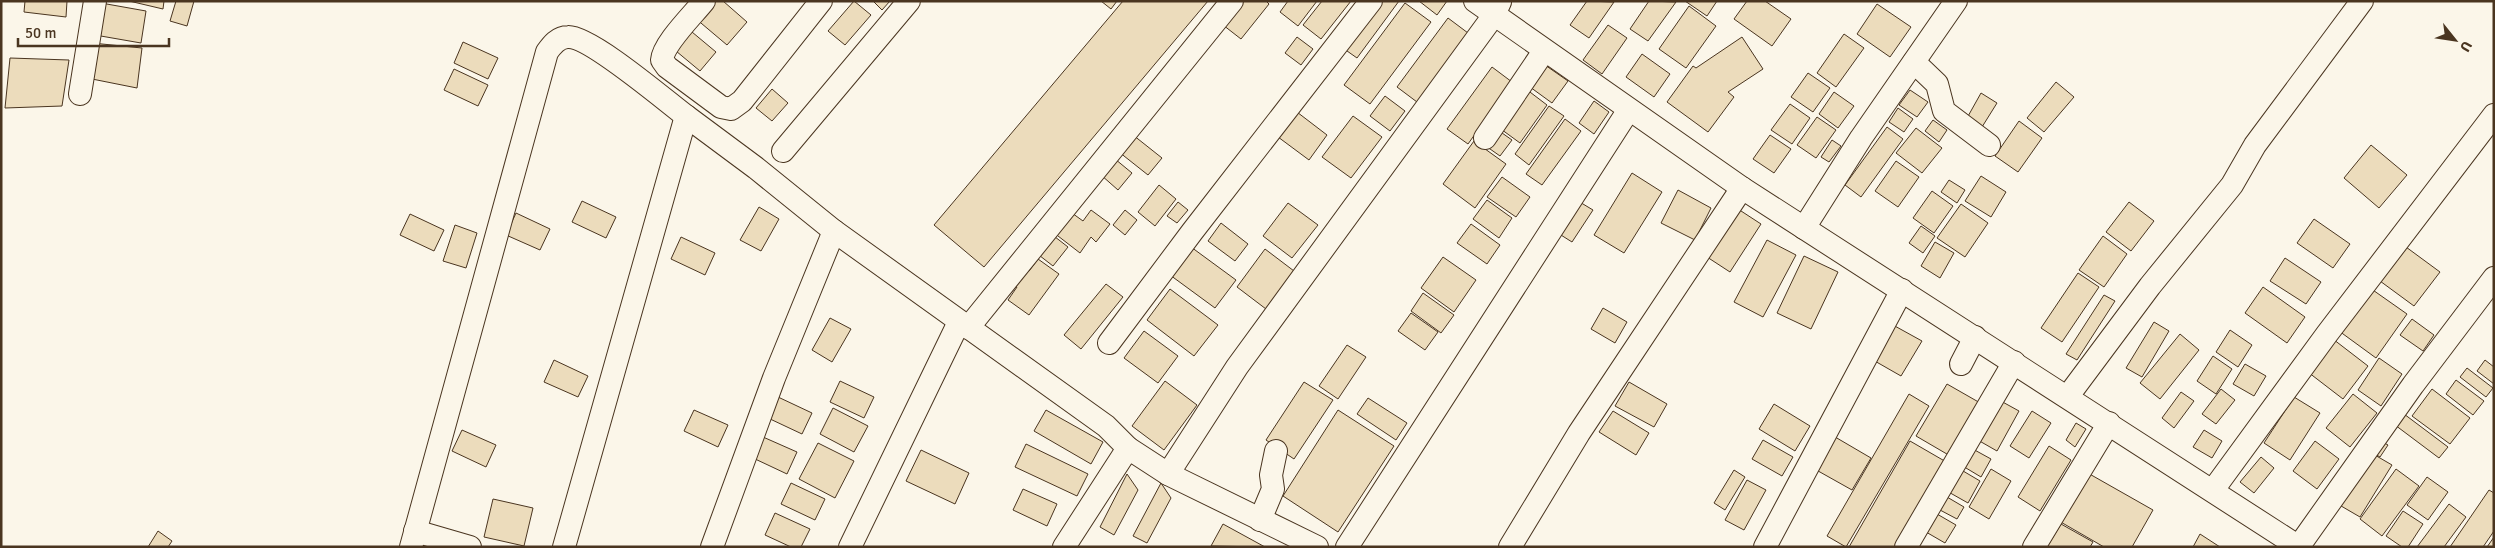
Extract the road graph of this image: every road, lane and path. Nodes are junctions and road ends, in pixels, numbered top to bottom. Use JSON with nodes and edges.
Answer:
{"nodes":[{"id":1,"x":95,"y":1,"type":"edge"},
{"id":2,"x":704,"y":1,"type":"edge"},
{"id":3,"x":821,"y":1,"type":"edge"},
{"id":4,"x":909,"y":1,"type":"edge"},
{"id":5,"x":1232,"y":1,"type":"edge"},
{"id":6,"x":1371,"y":1,"type":"edge"},
{"id":7,"x":1475,"y":1,"type":"edge"},
{"id":8,"x":1956,"y":1,"type":"edge"},
{"id":9,"x":2362,"y":1,"type":"edge"},
{"id":10,"x":1497,"y":8,"type":"edge"},
{"id":11,"x":1544,"y":50,"type":"junction"},
{"id":12,"x":1914,"y":62,"type":"junction"},
{"id":13,"x":80,"y":94,"type":"dead end"},
{"id":14,"x":1628,"y":111,"type":"junction"},
{"id":15,"x":2494,"y":115,"type":"edge"},
{"id":16,"x":686,"y":116,"type":"junction"},
{"id":17,"x":1485,"y":138,"type":"dead end"},
{"id":18,"x":1989,"y":145,"type":"dead end"},
{"id":19,"x":783,"y":151,"type":"dead end"},
{"id":20,"x":1742,"y":188,"type":"junction"},
{"id":21,"x":1804,"y":228,"type":"junction"},
{"id":22,"x":834,"y":231,"type":"junction"},
{"id":23,"x":2494,"y":278,"type":"edge"},
{"id":24,"x":1902,"y":290,"type":"junction"},
{"id":25,"x":963,"y":325,"type":"junction"},
{"id":26,"x":1975,"y":337,"type":"junction"},
{"id":27,"x":1109,"y":343,"type":"dead end"},
{"id":28,"x":2014,"y":362,"type":"junction"},
{"id":29,"x":1961,"y":364,"type":"dead end"},
{"id":30,"x":2068,"y":396,"type":"junction"},
{"id":31,"x":2109,"y":423,"type":"junction"},
{"id":32,"x":1128,"y":448,"type":"junction"},
{"id":33,"x":1276,"y":451,"type":"dead end"},
{"id":34,"x":1168,"y":474,"type":"junction"},
{"id":35,"x":2213,"y":490,"type":"junction"},
{"id":36,"x":1260,"y":520,"type":"junction"},
{"id":37,"x":413,"y":539,"type":"edge"},
{"id":38,"x":470,"y":547,"type":"edge"},
{"id":39,"x":564,"y":547,"type":"edge"},
{"id":40,"x":712,"y":547,"type":"edge"},
{"id":41,"x":850,"y":547,"type":"edge"},
{"id":42,"x":1064,"y":547,"type":"edge"},
{"id":43,"x":1317,"y":547,"type":"edge"},
{"id":44,"x":1347,"y":547,"type":"edge"},
{"id":45,"x":1510,"y":547,"type":"edge"},
{"id":46,"x":1765,"y":547,"type":"edge"},
{"id":47,"x":1906,"y":547,"type":"edge"},
{"id":48,"x":2034,"y":547,"type":"edge"},
{"id":49,"x":2299,"y":547,"type":"edge"}],
"edges":[{"from":1,"to":13,"type":"street"},
{"from":2,"to":3,"type":"street"},
{"from":4,"to":19,"type":"street"},
{"from":5,"to":25,"type":"street"},
{"from":6,"to":27,"type":"street"},
{"from":7,"to":10,"type":"street"},
{"from":8,"to":12,"type":"street"},
{"from":9,"to":30,"type":"street"},
{"from":10,"to":11,"type":"street"},
{"from":10,"to":34,"type":"street"},
{"from":11,"to":14,"type":"street"},
{"from":11,"to":17,"type":"street"},
{"from":12,"to":18,"type":"street"},
{"from":12,"to":21,"type":"street"},
{"from":14,"to":20,"type":"street"},
{"from":14,"to":44,"type":"street"},
{"from":15,"to":35,"type":"street"},
{"from":16,"to":22,"type":"street"},
{"from":16,"to":37,"type":"street"},
{"from":16,"to":39,"type":"street"},
{"from":20,"to":21,"type":"street"},
{"from":20,"to":45,"type":"street"},
{"from":21,"to":24,"type":"street"},
{"from":22,"to":25,"type":"street"},
{"from":22,"to":40,"type":"street"},
{"from":23,"to":49,"type":"street"},
{"from":24,"to":26,"type":"street"},
{"from":24,"to":46,"type":"street"},
{"from":25,"to":32,"type":"street"},
{"from":25,"to":41,"type":"street"},
{"from":26,"to":28,"type":"street"},
{"from":26,"to":29,"type":"street"},
{"from":28,"to":30,"type":"street"},
{"from":28,"to":47,"type":"street"},
{"from":30,"to":31,"type":"street"},
{"from":31,"to":35,"type":"street"},
{"from":31,"to":48,"type":"street"},
{"from":32,"to":34,"type":"street"},
{"from":32,"to":42,"type":"street"},
{"from":33,"to":36,"type":"street"},
{"from":34,"to":36,"type":"street"},
{"from":35,"to":49,"type":"street"},
{"from":36,"to":43,"type":"street"},
{"from":37,"to":38,"type":"street"}]}
